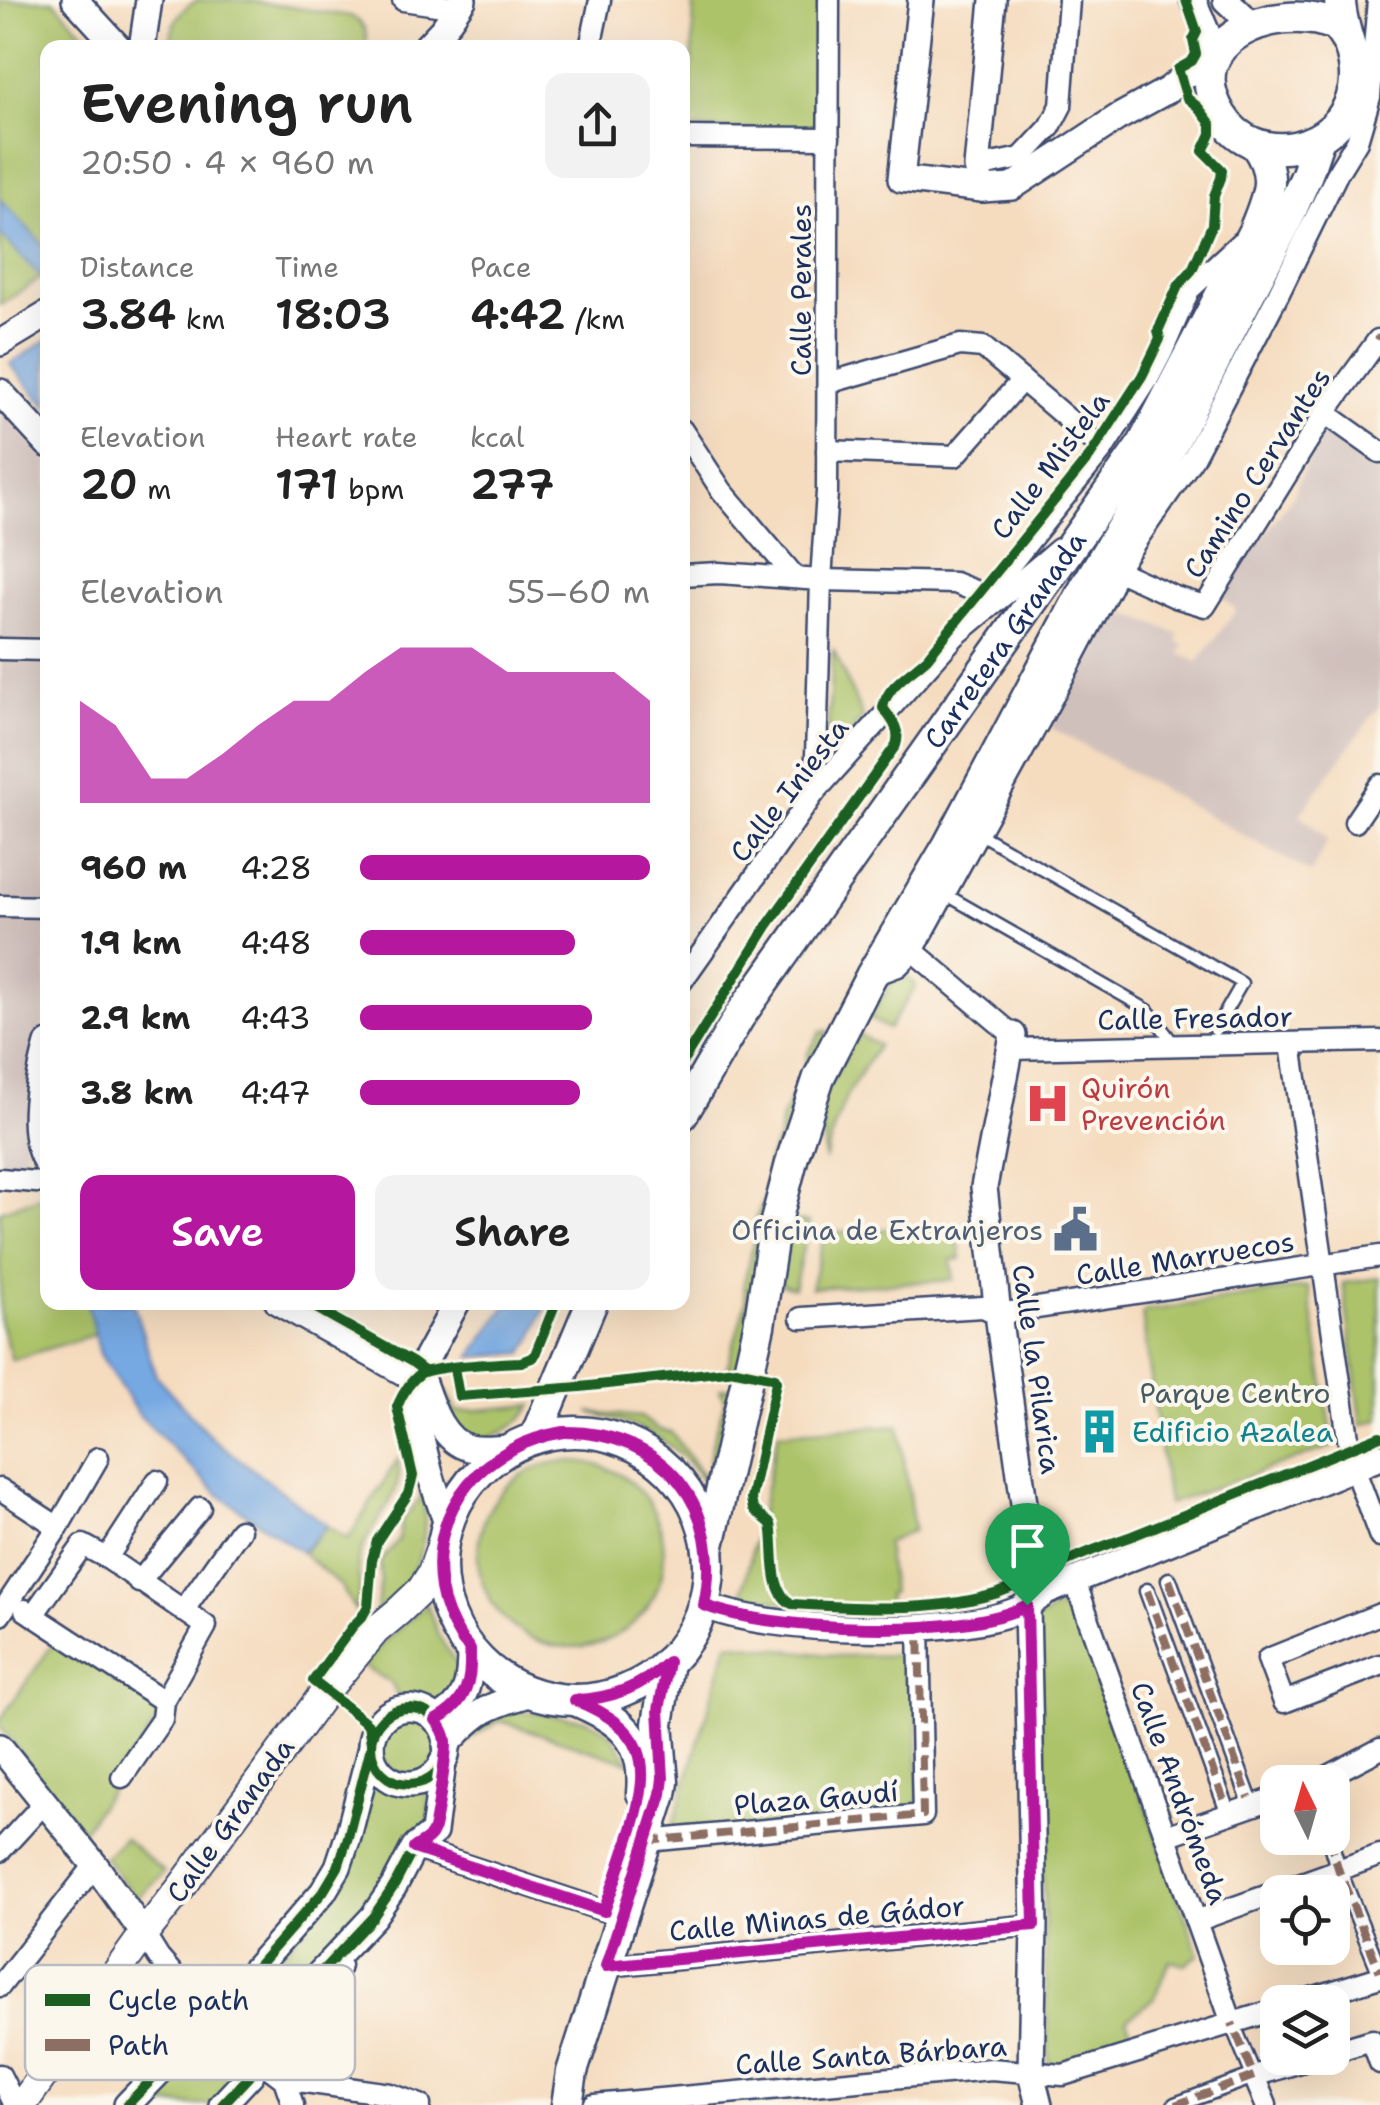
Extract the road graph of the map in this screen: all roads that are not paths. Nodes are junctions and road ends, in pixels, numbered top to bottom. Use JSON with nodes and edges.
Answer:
{"nodes":[{"id":1,"x":75,"y":0,"type":"edge"},
{"id":2,"x":149,"y":0,"type":"edge"},
{"id":3,"x":404,"y":0,"type":"edge"},
{"id":4,"x":600,"y":0,"type":"edge"},
{"id":5,"x":830,"y":0,"type":"edge"},
{"id":6,"x":920,"y":0,"type":"edge"},
{"id":7,"x":993,"y":0,"type":"edge"},
{"id":8,"x":1068,"y":0,"type":"edge"},
{"id":9,"x":1340,"y":0,"type":"edge"},
{"id":10,"x":1378,"y":0,"type":"edge"},
{"id":11,"x":1272,"y":2,"type":"edge"},
{"id":12,"x":1198,"y":3,"type":"edge"},
{"id":13,"x":1234,"y":8,"type":"edge"},
{"id":14,"x":446,"y":26,"type":"edge"},
{"id":15,"x":112,"y":40,"type":"edge"},
{"id":16,"x":143,"y":40,"type":"edge"},
{"id":17,"x":592,"y":40,"type":"edge"},
{"id":18,"x":1348,"y":43,"type":"junction"},
{"id":19,"x":1214,"y":52,"type":"junction"},
{"id":20,"x":1168,"y":90,"type":"junction"},
{"id":21,"x":1212,"y":98,"type":"junction"},
{"id":22,"x":690,"y":137,"type":"edge"},
{"id":23,"x":829,"y":138,"type":"junction"},
{"id":24,"x":1320,"y":139,"type":"junction"},
{"id":25,"x":1254,"y":144,"type":"junction"},
{"id":26,"x":980,"y":178,"type":"junction"},
{"id":27,"x":1298,"y":194,"type":"junction"},
{"id":28,"x":1313,"y":223,"type":"junction"},
{"id":29,"x":1254,"y":230,"type":"junction"},
{"id":30,"x":40,"y":319,"type":"edge"},
{"id":31,"x":1378,"y":340,"type":"edge"},
{"id":32,"x":0,"y":343,"type":"edge"},
{"id":33,"x":1022,"y":380,"type":"junction"},
{"id":34,"x":828,"y":384,"type":"junction"},
{"id":35,"x":0,"y":392,"type":"edge"},
{"id":36,"x":1324,"y":413,"type":"junction"},
{"id":37,"x":40,"y":435,"type":"edge"},
{"id":38,"x":690,"y":442,"type":"edge"},
{"id":39,"x":1103,"y":449,"type":"junction"},
{"id":40,"x":827,"y":451,"type":"junction"},
{"id":41,"x":1380,"y":452,"type":"edge"},
{"id":42,"x":1088,"y":525,"type":"junction"},
{"id":43,"x":690,"y":575,"type":"edge"},
{"id":44,"x":795,"y":576,"type":"junction"},
{"id":45,"x":821,"y":580,"type":"junction"},
{"id":46,"x":1104,"y":582,"type":"junction"},
{"id":47,"x":985,"y":595,"type":"junction"},
{"id":48,"x":955,"y":636,"type":"junction"},
{"id":49,"x":0,"y":649,"type":"edge"},
{"id":50,"x":40,"y":650,"type":"edge"},
{"id":51,"x":1380,"y":785,"type":"edge"},
{"id":52,"x":814,"y":792,"type":"junction"},
{"id":53,"x":1355,"y":822,"type":"dead end"},
{"id":54,"x":978,"y":833,"type":"junction"},
{"id":55,"x":944,"y":894,"type":"junction"},
{"id":56,"x":0,"y":906,"type":"edge"},
{"id":57,"x":40,"y":907,"type":"edge"},
{"id":58,"x":913,"y":950,"type":"junction"},
{"id":59,"x":690,"y":970,"type":"edge"},
{"id":60,"x":871,"y":976,"type":"junction"},
{"id":61,"x":1215,"y":1030,"type":"dead end"},
{"id":62,"x":1012,"y":1042,"type":"junction"},
{"id":63,"x":1380,"y":1042,"type":"edge"},
{"id":64,"x":1291,"y":1044,"type":"junction"},
{"id":65,"x":1177,"y":1046,"type":"junction"},
{"id":66,"x":40,"y":1092,"type":"edge"},
{"id":67,"x":690,"y":1100,"type":"edge"},
{"id":68,"x":37,"y":1140,"type":"junction"},
{"id":69,"x":40,"y":1152,"type":"edge"},
{"id":70,"x":7,"y":1179,"type":"edge"},
{"id":71,"x":40,"y":1183,"type":"edge"},
{"id":72,"x":1380,"y":1256,"type":"edge"},
{"id":73,"x":1322,"y":1265,"type":"junction"},
{"id":74,"x":292,"y":1310,"type":"edge"},
{"id":75,"x":453,"y":1310,"type":"edge"},
{"id":76,"x":588,"y":1310,"type":"edge"},
{"id":77,"x":998,"y":1314,"type":"junction"},
{"id":78,"x":801,"y":1318,"type":"dead end"},
{"id":79,"x":415,"y":1378,"type":"junction"},
{"id":80,"x":523,"y":1443,"type":"junction"},
{"id":81,"x":1380,"y":1457,"type":"edge"},
{"id":82,"x":98,"y":1458,"type":"dead end"},
{"id":83,"x":1354,"y":1468,"type":"junction"},
{"id":84,"x":157,"y":1481,"type":"dead end"},
{"id":85,"x":0,"y":1489,"type":"edge"},
{"id":86,"x":200,"y":1508,"type":"dead end"},
{"id":87,"x":58,"y":1526,"type":"junction"},
{"id":88,"x":240,"y":1530,"type":"dead end"},
{"id":89,"x":444,"y":1533,"type":"junction"},
{"id":90,"x":1380,"y":1537,"type":"edge"},
{"id":91,"x":708,"y":1550,"type":"junction"},
{"id":92,"x":107,"y":1558,"type":"junction"},
{"id":93,"x":1169,"y":1580,"type":"dead end"},
{"id":94,"x":1075,"y":1581,"type":"junction"},
{"id":95,"x":139,"y":1582,"type":"junction"},
{"id":96,"x":1146,"y":1590,"type":"dead end"},
{"id":97,"x":704,"y":1605,"type":"junction"},
{"id":98,"x":1027,"y":1605,"type":"junction"},
{"id":99,"x":5,"y":1607,"type":"edge"},
{"id":100,"x":183,"y":1611,"type":"junction"},
{"id":101,"x":1380,"y":1614,"type":"edge"},
{"id":102,"x":33,"y":1615,"type":"junction"},
{"id":103,"x":919,"y":1626,"type":"junction"},
{"id":104,"x":470,"y":1650,"type":"junction"},
{"id":105,"x":668,"y":1662,"type":"junction"},
{"id":106,"x":1380,"y":1665,"type":"edge"},
{"id":107,"x":1206,"y":1681,"type":"junction"},
{"id":108,"x":1183,"y":1688,"type":"junction"},
{"id":109,"x":532,"y":1693,"type":"junction"},
{"id":110,"x":575,"y":1700,"type":"junction"},
{"id":111,"x":164,"y":1702,"type":"junction"},
{"id":112,"x":1216,"y":1708,"type":"junction"},
{"id":113,"x":1194,"y":1717,"type":"junction"},
{"id":114,"x":436,"y":1720,"type":"junction"},
{"id":115,"x":0,"y":1747,"type":"edge"},
{"id":116,"x":371,"y":1748,"type":"junction"},
{"id":117,"x":1380,"y":1749,"type":"edge"},
{"id":118,"x":445,"y":1753,"type":"junction"},
{"id":119,"x":1349,"y":1765,"type":"edge"},
{"id":120,"x":122,"y":1777,"type":"dead end"},
{"id":121,"x":1249,"y":1798,"type":"dead end"},
{"id":122,"x":44,"y":1803,"type":"junction"},
{"id":123,"x":1260,"y":1803,"type":"edge"},
{"id":124,"x":1226,"y":1806,"type":"dead end"},
{"id":125,"x":1166,"y":1836,"type":"junction"},
{"id":126,"x":647,"y":1842,"type":"junction"},
{"id":127,"x":414,"y":1848,"type":"junction"},
{"id":128,"x":0,"y":1851,"type":"edge"},
{"id":129,"x":1335,"y":1855,"type":"edge"},
{"id":130,"x":1380,"y":1855,"type":"edge"},
{"id":131,"x":95,"y":1865,"type":"junction"},
{"id":132,"x":1340,"y":1870,"type":"junction"},
{"id":133,"x":604,"y":1911,"type":"junction"},
{"id":134,"x":1196,"y":1921,"type":"junction"},
{"id":135,"x":1034,"y":1925,"type":"junction"},
{"id":136,"x":144,"y":1934,"type":"junction"},
{"id":137,"x":121,"y":1965,"type":"edge"},
{"id":138,"x":165,"y":1965,"type":"edge"},
{"id":139,"x":257,"y":1965,"type":"edge"},
{"id":140,"x":328,"y":1965,"type":"edge"},
{"id":141,"x":606,"y":1966,"type":"junction"},
{"id":142,"x":1380,"y":1974,"type":"edge"},
{"id":143,"x":1348,"y":1985,"type":"edge"},
{"id":144,"x":0,"y":1986,"type":"edge"},
{"id":145,"x":1260,"y":2014,"type":"edge"},
{"id":146,"x":1232,"y":2023,"type":"junction"},
{"id":147,"x":1350,"y":2047,"type":"edge"},
{"id":148,"x":1380,"y":2063,"type":"edge"},
{"id":149,"x":1031,"y":2074,"type":"junction"},
{"id":150,"x":1260,"y":2074,"type":"edge"},
{"id":151,"x":0,"y":2075,"type":"edge"},
{"id":152,"x":1254,"y":2076,"type":"junction"},
{"id":153,"x":37,"y":2080,"type":"edge"},
{"id":154,"x":152,"y":2080,"type":"edge"},
{"id":155,"x":245,"y":2080,"type":"edge"},
{"id":156,"x":284,"y":2080,"type":"joint"},
{"id":157,"x":19,"y":2105,"type":"edge"},
{"id":158,"x":128,"y":2105,"type":"edge"},
{"id":159,"x":222,"y":2105,"type":"edge"},
{"id":160,"x":294,"y":2105,"type":"edge"},
{"id":161,"x":420,"y":2105,"type":"edge"},
{"id":162,"x":546,"y":2105,"type":"edge"},
{"id":163,"x":568,"y":2105,"type":"edge"},
{"id":164,"x":594,"y":2105,"type":"edge"},
{"id":165,"x":1039,"y":2105,"type":"edge"},
{"id":166,"x":1174,"y":2105,"type":"edge"},
{"id":167,"x":1266,"y":2105,"type":"edge"}],
"edges":[{"from":1,"to":15,"type":"street"},
{"from":2,"to":16,"type":"street"},
{"from":3,"to":14,"type":"street"},
{"from":4,"to":17,"type":"street"},
{"from":5,"to":23,"type":"street","name":"Calle Perales"},
{"from":6,"to":26,"type":"street"},
{"from":7,"to":26,"type":"street"},
{"from":8,"to":26,"type":"street"},
{"from":9,"to":18,"type":"main road","name":"Carretera Granada"},
{"from":10,"to":28,"type":"street","name":"Carretera Granada"},
{"from":11,"to":13,"type":"main road"},
{"from":11,"to":18,"type":"main road"},
{"from":12,"to":19,"type":"street"},
{"from":13,"to":19,"type":"main road"},
{"from":18,"to":24,"type":"main road","name":"Carretera Granada"},
{"from":19,"to":20,"type":"street"},
{"from":19,"to":21,"type":"main road"},
{"from":20,"to":21,"type":"street"},
{"from":20,"to":26,"type":"street"},
{"from":21,"to":25,"type":"main road","name":"Carretera Granada"},
{"from":22,"to":23,"type":"street"},
{"from":23,"to":34,"type":"street","name":"Calle Perales"},
{"from":24,"to":25,"type":"main road"},
{"from":24,"to":27,"type":"main road","name":"Carretera Granada"},
{"from":25,"to":29,"type":"main road","name":"Carretera Granada"},
{"from":27,"to":28,"type":"street"},
{"from":27,"to":46,"type":"main road","name":"Carretera Granada"},
{"from":28,"to":46,"type":"street","name":"Carretera Granada"},
{"from":29,"to":39,"type":"street","name":"Calle Mistela"},
{"from":29,"to":42,"type":"main road","name":"Carretera Granada"},
{"from":30,"to":32,"type":"street"},
{"from":31,"to":36,"type":"street","name":"Camino Cervantes"},
{"from":33,"to":34,"type":"street"},
{"from":33,"to":39,"type":"street"},
{"from":33,"to":40,"type":"street"},
{"from":34,"to":40,"type":"street","name":"Calle Perales"},
{"from":35,"to":37,"type":"street"},
{"from":36,"to":41,"type":"street"},
{"from":36,"to":46,"type":"street","name":"Camino Cervantes"},
{"from":38,"to":44,"type":"street"},
{"from":39,"to":47,"type":"street","name":"Calle Mistela"},
{"from":40,"to":45,"type":"street","name":"Calle Perales"},
{"from":42,"to":48,"type":"street","name":"Calle Iniesta"},
{"from":42,"to":67,"type":"main road","name":"Carretera Granada"},
{"from":43,"to":44,"type":"street"},
{"from":44,"to":45,"type":"street"},
{"from":45,"to":47,"type":"street"},
{"from":45,"to":52,"type":"street","name":"Calle Perales"},
{"from":46,"to":54,"type":"street","name":"Carretera Granada"},
{"from":46,"to":60,"type":"main road","name":"Carretera Granada"},
{"from":47,"to":48,"type":"street","name":"Calle Mistela"},
{"from":48,"to":52,"type":"street","name":"Calle Iniesta"},
{"from":49,"to":50,"type":"street"},
{"from":51,"to":53,"type":"street"},
{"from":52,"to":59,"type":"street","name":"Calle Iniesta"},
{"from":54,"to":55,"type":"street","name":"Carretera Granada"},
{"from":54,"to":61,"type":"lane"},
{"from":55,"to":58,"type":"street","name":"Carretera Granada"},
{"from":55,"to":65,"type":"lane"},
{"from":56,"to":57,"type":"street"},
{"from":58,"to":60,"type":"street","name":"Carretera Granada"},
{"from":58,"to":62,"type":"street"},
{"from":60,"to":91,"type":"main road","name":"Carretera Granada"},
{"from":62,"to":65,"type":"street","name":"Calle Fresador"},
{"from":62,"to":77,"type":"street","name":"Calle la Pilarica"},
{"from":63,"to":64,"type":"street","name":"Calle Fresador"},
{"from":64,"to":65,"type":"street","name":"Calle Fresador"},
{"from":64,"to":73,"type":"street"},
{"from":66,"to":68,"type":"street"},
{"from":68,"to":69,"type":"street"},
{"from":68,"to":70,"type":"street"},
{"from":70,"to":71,"type":"street"},
{"from":72,"to":73,"type":"street","name":"Calle Marruecos"},
{"from":73,"to":77,"type":"street","name":"Calle Marruecos"},
{"from":73,"to":83,"type":"street"},
{"from":74,"to":79,"type":"street"},
{"from":75,"to":79,"type":"street"},
{"from":76,"to":80,"type":"main road"},
{"from":77,"to":78,"type":"street","name":"Calle Marruecos"},
{"from":77,"to":98,"type":"street","name":"Calle la Pilarica"},
{"from":79,"to":80,"type":"street"},
{"from":79,"to":89,"type":"street"},
{"from":80,"to":89,"type":"main road"},
{"from":80,"to":91,"type":"main road"},
{"from":81,"to":83,"type":"street"},
{"from":82,"to":87,"type":"street"},
{"from":83,"to":90,"type":"street"},
{"from":83,"to":94,"type":"street"},
{"from":84,"to":92,"type":"street"},
{"from":85,"to":87,"type":"street"},
{"from":86,"to":95,"type":"street"},
{"from":87,"to":99,"type":"street"},
{"from":88,"to":100,"type":"street"},
{"from":89,"to":104,"type":"main road"},
{"from":89,"to":136,"type":"main road","name":"Calle Granada"},
{"from":91,"to":97,"type":"main road"},
{"from":92,"to":95,"type":"street"},
{"from":92,"to":102,"type":"street"},
{"from":93,"to":107,"type":"street"},
{"from":94,"to":98,"type":"street"},
{"from":94,"to":125,"type":"street","name":"Calle Andrómeda"},
{"from":95,"to":100,"type":"street"},
{"from":96,"to":108,"type":"street"},
{"from":97,"to":103,"type":"street"},
{"from":97,"to":105,"type":"main road"},
{"from":98,"to":103,"type":"street"},
{"from":98,"to":135,"type":"street","name":"Calle la Pilarica"},
{"from":99,"to":102,"type":"street"},
{"from":100,"to":111,"type":"street"},
{"from":101,"to":106,"type":"street"},
{"from":102,"to":111,"type":"street"},
{"from":103,"to":126,"type":"street","name":"Plaza Gaudí"},
{"from":104,"to":109,"type":"main road"},
{"from":104,"to":114,"type":"street"},
{"from":105,"to":110,"type":"main road"},
{"from":105,"to":126,"type":"main road"},
{"from":107,"to":108,"type":"street"},
{"from":107,"to":112,"type":"street"},
{"from":108,"to":113,"type":"street"},
{"from":109,"to":110,"type":"main road"},
{"from":109,"to":118,"type":"street"},
{"from":110,"to":133,"type":"main road"},
{"from":111,"to":120,"type":"street"},
{"from":112,"to":113,"type":"street"},
{"from":112,"to":121,"type":"street"},
{"from":113,"to":124,"type":"street"},
{"from":114,"to":116,"type":"street"},
{"from":114,"to":118,"type":"street"},
{"from":115,"to":122,"type":"street"},
{"from":116,"to":118,"type":"street"},
{"from":116,"to":139,"type":"street"},
{"from":117,"to":119,"type":"street"},
{"from":118,"to":127,"type":"street"},
{"from":122,"to":128,"type":"street"},
{"from":122,"to":131,"type":"street"},
{"from":123,"to":125,"type":"street"},
{"from":125,"to":134,"type":"street","name":"Calle Andrómeda"},
{"from":126,"to":141,"type":"main road"},
{"from":127,"to":133,"type":"street"},
{"from":127,"to":140,"type":"street"},
{"from":129,"to":132,"type":"street"},
{"from":130,"to":132,"type":"street"},
{"from":131,"to":136,"type":"street"},
{"from":131,"to":144,"type":"street"},
{"from":132,"to":134,"type":"street"},
{"from":132,"to":142,"type":"street"},
{"from":133,"to":162,"type":"main road"},
{"from":134,"to":146,"type":"street","name":"Calle Andrómeda"},
{"from":135,"to":141,"type":"street","name":"Calle Minas de Gádor"},
{"from":135,"to":149,"type":"street","name":"Calle la Pilarica"},
{"from":136,"to":137,"type":"main road","name":"Calle Granada"},
{"from":136,"to":138,"type":"street"},
{"from":141,"to":163,"type":"main road"},
{"from":142,"to":143,"type":"street"},
{"from":145,"to":146,"type":"street","name":"Calle Santa Bárbara"},
{"from":146,"to":149,"type":"street","name":"Calle Santa Bárbara"},
{"from":146,"to":152,"type":"street"},
{"from":147,"to":148,"type":"street"},
{"from":149,"to":164,"type":"street","name":"Calle Santa Bárbara"},
{"from":149,"to":165,"type":"street","name":"Calle la Pilarica"},
{"from":150,"to":152,"type":"street"},
{"from":151,"to":157,"type":"street"},
{"from":152,"to":166,"type":"street"},
{"from":152,"to":167,"type":"street"},
{"from":153,"to":157,"type":"main road","name":"Calle Granada"},
{"from":154,"to":158,"type":"street"},
{"from":155,"to":159,"type":"street"},
{"from":156,"to":160,"type":"street"},
{"from":156,"to":161,"type":"street"}]}
